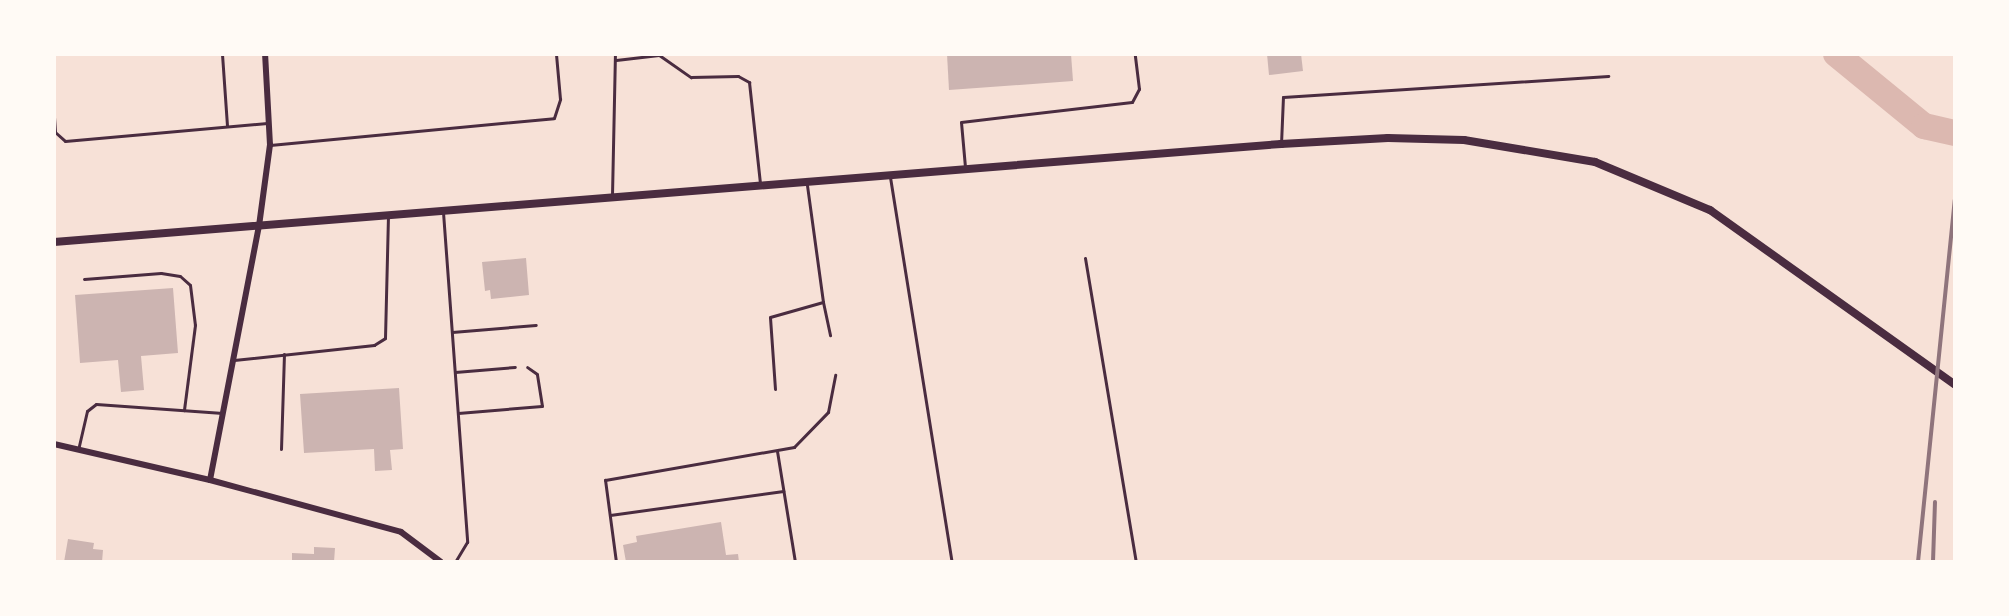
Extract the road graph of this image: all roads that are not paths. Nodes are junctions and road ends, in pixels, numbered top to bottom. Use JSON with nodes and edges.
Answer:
{"nodes":[{"id":1,"x":222,"y":54,"type":"edge"},
{"id":2,"x":265,"y":54,"type":"edge"},
{"id":3,"x":556,"y":54,"type":"edge"},
{"id":4,"x":615,"y":54,"type":"edge"},
{"id":5,"x":1135,"y":54,"type":"edge"},
{"id":6,"x":616,"y":60,"type":"junction"},
{"id":7,"x":1608,"y":76,"type":"dead end"},
{"id":8,"x":54,"y":117,"type":"edge"},
{"id":9,"x":268,"y":123,"type":"junction"},
{"id":10,"x":227,"y":126,"type":"junction"},
{"id":11,"x":1281,"y":144,"type":"junction"},
{"id":12,"x":270,"y":145,"type":"junction"},
{"id":13,"x":965,"y":171,"type":"junction"},
{"id":14,"x":890,"y":177,"type":"junction"},
{"id":15,"x":807,"y":185,"type":"junction"},
{"id":16,"x":760,"y":188,"type":"junction"},
{"id":17,"x":612,"y":199,"type":"junction"},
{"id":18,"x":443,"y":212,"type":"junction"},
{"id":19,"x":388,"y":216,"type":"junction"},
{"id":20,"x":259,"y":226,"type":"junction"},
{"id":21,"x":54,"y":242,"type":"edge"},
{"id":22,"x":1085,"y":258,"type":"dead end"},
{"id":23,"x":84,"y":279,"type":"dead end"},
{"id":24,"x":823,"y":302,"type":"junction"},
{"id":25,"x":536,"y":325,"type":"dead end"},
{"id":26,"x":452,"y":332,"type":"junction"},
{"id":27,"x":830,"y":335,"type":"dead end"},
{"id":28,"x":284,"y":354,"type":"junction"},
{"id":29,"x":234,"y":360,"type":"junction"},
{"id":30,"x":515,"y":367,"type":"dead end"},
{"id":31,"x":527,"y":367,"type":"dead end"},
{"id":32,"x":455,"y":372,"type":"junction"},
{"id":33,"x":835,"y":375,"type":"dead end"},
{"id":34,"x":1955,"y":385,"type":"edge"},
{"id":35,"x":775,"y":389,"type":"dead end"},
{"id":36,"x":184,"y":410,"type":"junction"},
{"id":37,"x":223,"y":413,"type":"junction"},
{"id":38,"x":458,"y":413,"type":"junction"},
{"id":39,"x":54,"y":444,"type":"edge"},
{"id":40,"x":281,"y":449,"type":"dead end"},
{"id":41,"x":78,"y":450,"type":"junction"},
{"id":42,"x":776,"y":450,"type":"junction"},
{"id":43,"x":210,"y":480,"type":"junction"},
{"id":44,"x":783,"y":491,"type":"junction"},
{"id":45,"x":610,"y":515,"type":"junction"},
{"id":46,"x":441,"y":562,"type":"edge"},
{"id":47,"x":455,"y":562,"type":"edge"},
{"id":48,"x":616,"y":562,"type":"edge"},
{"id":49,"x":795,"y":562,"type":"edge"},
{"id":50,"x":952,"y":562,"type":"edge"},
{"id":51,"x":1136,"y":562,"type":"edge"}],
"edges":[{"from":1,"to":10,"type":"lane"},
{"from":2,"to":9,"type":"street"},
{"from":3,"to":12,"type":"lane"},
{"from":4,"to":6,"type":"lane"},
{"from":5,"to":13,"type":"lane"},
{"from":6,"to":16,"type":"lane"},
{"from":6,"to":17,"type":"lane"},
{"from":7,"to":11,"type":"lane"},
{"from":8,"to":10,"type":"lane"},
{"from":9,"to":10,"type":"lane"},
{"from":9,"to":12,"type":"street"},
{"from":11,"to":13,"type":"main road"},
{"from":11,"to":34,"type":"main road"},
{"from":12,"to":20,"type":"street"},
{"from":13,"to":14,"type":"main road"},
{"from":14,"to":15,"type":"main road"},
{"from":14,"to":50,"type":"lane"},
{"from":15,"to":16,"type":"main road"},
{"from":15,"to":24,"type":"lane"},
{"from":16,"to":17,"type":"main road"},
{"from":17,"to":18,"type":"main road"},
{"from":18,"to":19,"type":"main road"},
{"from":18,"to":26,"type":"lane"},
{"from":19,"to":20,"type":"main road"},
{"from":19,"to":28,"type":"lane"},
{"from":20,"to":21,"type":"main road"},
{"from":20,"to":29,"type":"street"},
{"from":22,"to":51,"type":"lane"},
{"from":23,"to":36,"type":"lane"},
{"from":24,"to":27,"type":"lane"},
{"from":24,"to":35,"type":"lane"},
{"from":25,"to":26,"type":"lane"},
{"from":26,"to":32,"type":"lane"},
{"from":28,"to":29,"type":"lane"},
{"from":28,"to":40,"type":"lane"},
{"from":29,"to":37,"type":"street"},
{"from":30,"to":32,"type":"lane"},
{"from":31,"to":38,"type":"lane"},
{"from":32,"to":38,"type":"lane"},
{"from":33,"to":42,"type":"lane"},
{"from":36,"to":37,"type":"lane"},
{"from":36,"to":41,"type":"lane"},
{"from":37,"to":43,"type":"street"},
{"from":38,"to":47,"type":"lane"},
{"from":39,"to":41,"type":"street"},
{"from":41,"to":43,"type":"street"},
{"from":42,"to":44,"type":"lane"},
{"from":42,"to":45,"type":"lane"},
{"from":43,"to":46,"type":"street"},
{"from":44,"to":45,"type":"lane"},
{"from":44,"to":49,"type":"lane"},
{"from":45,"to":48,"type":"lane"}]}
